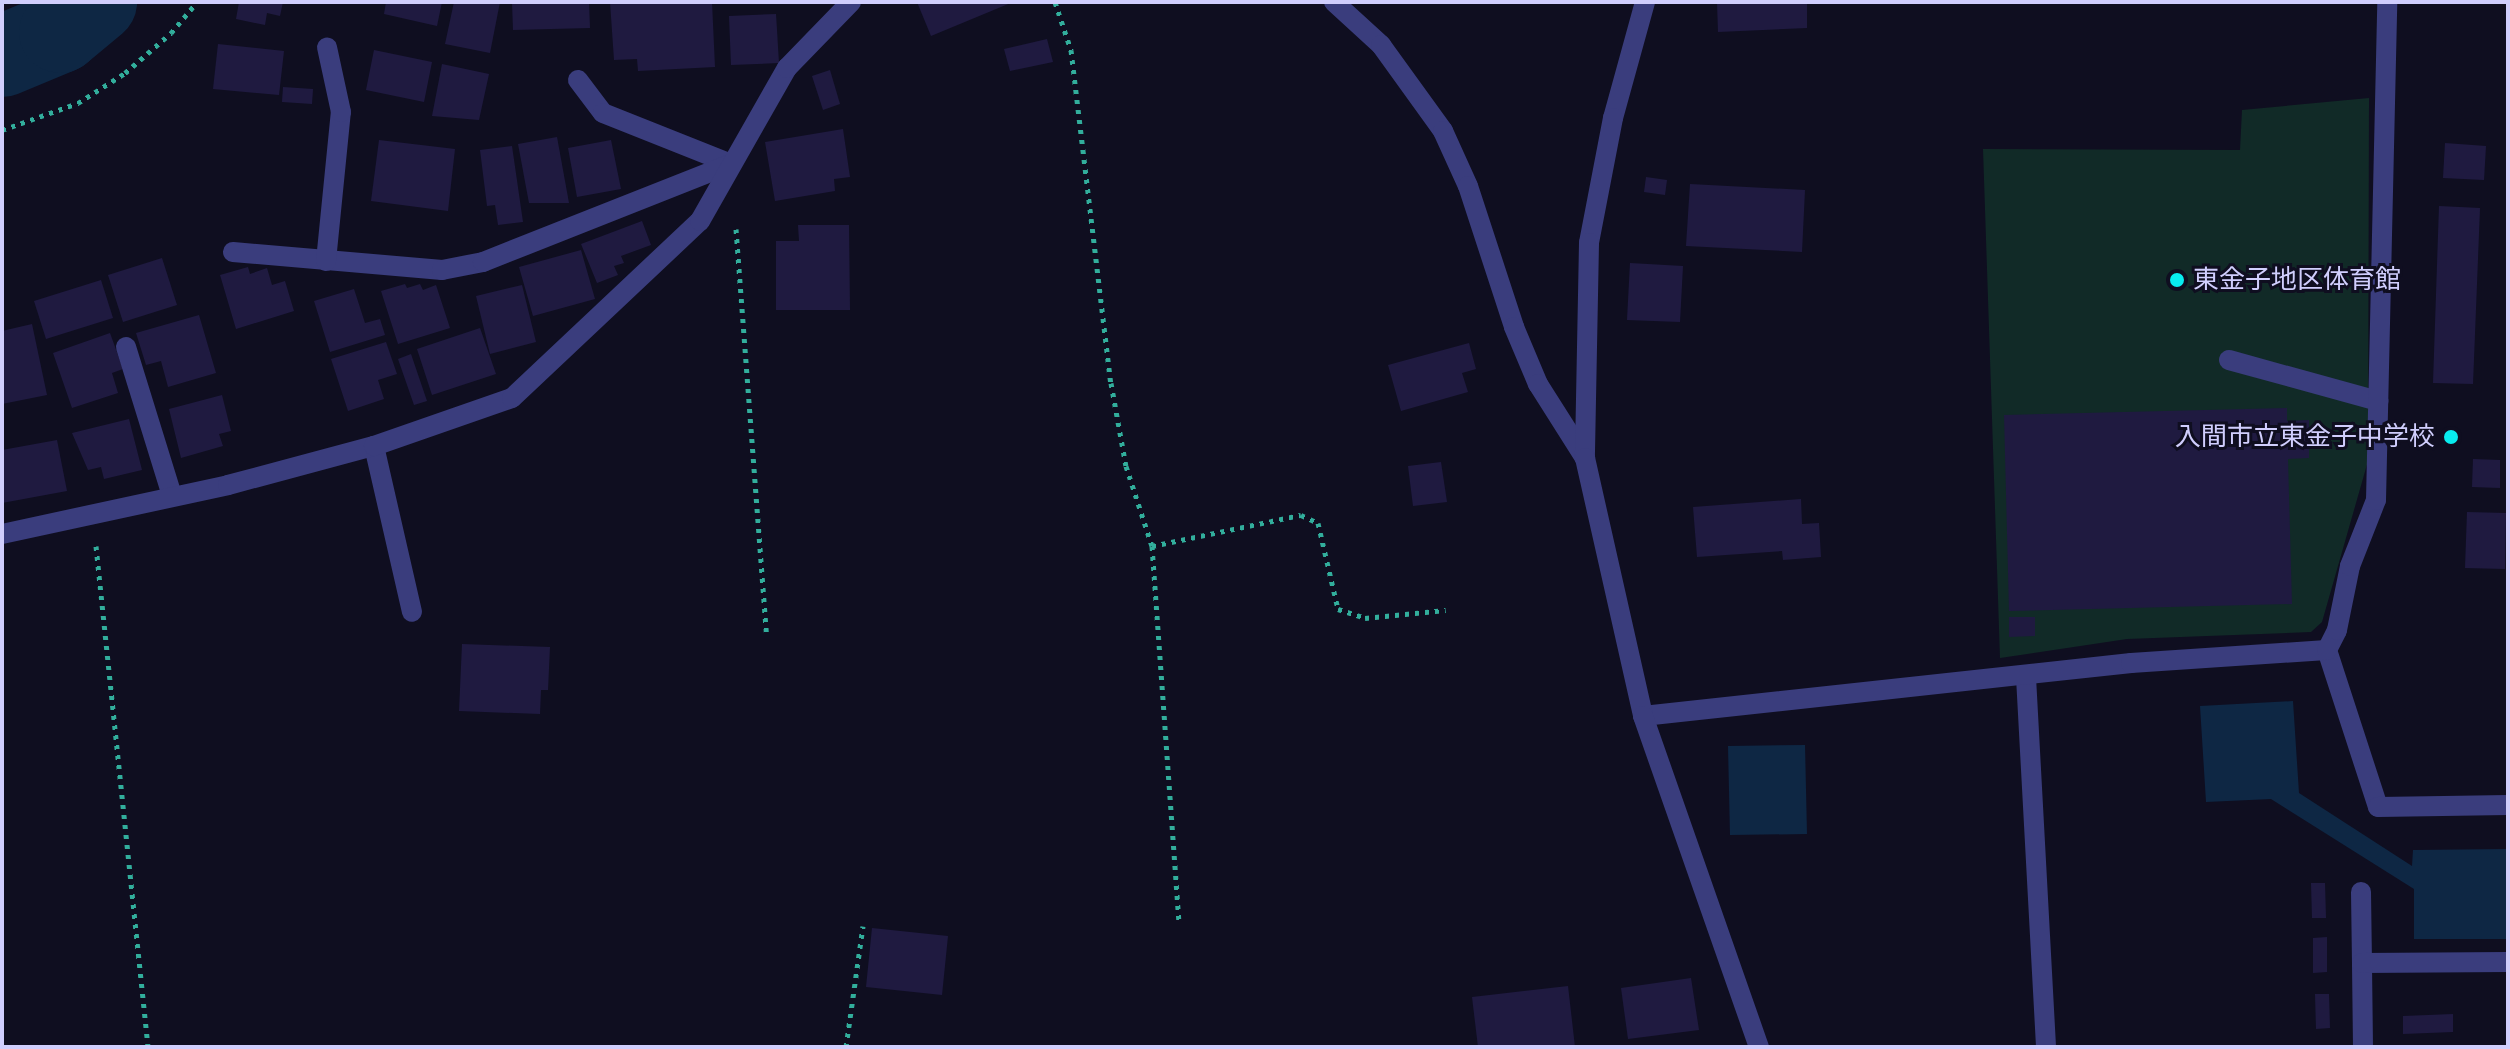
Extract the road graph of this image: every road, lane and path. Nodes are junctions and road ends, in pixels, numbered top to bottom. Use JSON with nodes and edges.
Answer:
{"nodes":[{"id":1,"x":197,"y":2,"type":"edge"},
{"id":2,"x":851,"y":2,"type":"edge"},
{"id":3,"x":1055,"y":2,"type":"edge"},
{"id":4,"x":1334,"y":2,"type":"edge"},
{"id":5,"x":1645,"y":2,"type":"edge"},
{"id":6,"x":2387,"y":2,"type":"edge"},
{"id":7,"x":327,"y":47,"type":"dead end"},
{"id":8,"x":578,"y":80,"type":"dead end"},
{"id":9,"x":2,"y":130,"type":"edge"},
{"id":10,"x":731,"y":164,"type":"junction"},
{"id":11,"x":736,"y":226,"type":"dead end"},
{"id":12,"x":233,"y":252,"type":"dead end"},
{"id":13,"x":326,"y":261,"type":"junction"},
{"id":14,"x":126,"y":347,"type":"dead end"},
{"id":15,"x":2229,"y":360,"type":"dead end"},
{"id":16,"x":2378,"y":401,"type":"junction"},
{"id":17,"x":374,"y":446,"type":"junction"},
{"id":18,"x":1585,"y":458,"type":"junction"},
{"id":19,"x":172,"y":496,"type":"junction"},
{"id":20,"x":93,"y":513,"type":"junction"},
{"id":21,"x":2,"y":534,"type":"edge"},
{"id":22,"x":1152,"y":546,"type":"junction"},
{"id":23,"x":1446,"y":610,"type":"dead end"},
{"id":24,"x":412,"y":612,"type":"dead end"},
{"id":25,"x":766,"y":632,"type":"dead end"},
{"id":26,"x":2327,"y":650,"type":"junction"},
{"id":27,"x":2026,"y":677,"type":"junction"},
{"id":28,"x":1643,"y":716,"type":"junction"},
{"id":29,"x":2508,"y":805,"type":"edge"},
{"id":30,"x":2361,"y":892,"type":"dead end"},
{"id":31,"x":1179,"y":920,"type":"dead end"},
{"id":32,"x":863,"y":926,"type":"dead end"},
{"id":33,"x":2508,"y":962,"type":"edge"},
{"id":34,"x":2362,"y":963,"type":"junction"},
{"id":35,"x":148,"y":1047,"type":"edge"},
{"id":36,"x":846,"y":1047,"type":"edge"},
{"id":37,"x":1759,"y":1047,"type":"edge"},
{"id":38,"x":2046,"y":1047,"type":"edge"},
{"id":39,"x":2363,"y":1047,"type":"edge"}],
"edges":[{"from":1,"to":9,"type":"path"},
{"from":2,"to":10,"type":"street"},
{"from":3,"to":22,"type":"path"},
{"from":4,"to":18,"type":"street"},
{"from":5,"to":18,"type":"street"},
{"from":6,"to":16,"type":"street"},
{"from":7,"to":13,"type":"street"},
{"from":8,"to":10,"type":"street"},
{"from":10,"to":13,"type":"street"},
{"from":10,"to":17,"type":"street"},
{"from":11,"to":25,"type":"path"},
{"from":12,"to":13,"type":"street"},
{"from":14,"to":19,"type":"street"},
{"from":15,"to":16,"type":"street"},
{"from":16,"to":26,"type":"street"},
{"from":17,"to":19,"type":"street"},
{"from":17,"to":24,"type":"street"},
{"from":18,"to":28,"type":"street"},
{"from":19,"to":20,"type":"street"},
{"from":20,"to":21,"type":"street"},
{"from":20,"to":35,"type":"path"},
{"from":22,"to":23,"type":"path"},
{"from":22,"to":31,"type":"path"},
{"from":26,"to":27,"type":"street"},
{"from":26,"to":29,"type":"street"},
{"from":27,"to":28,"type":"street"},
{"from":27,"to":38,"type":"street"},
{"from":28,"to":37,"type":"street"},
{"from":30,"to":34,"type":"street"},
{"from":32,"to":36,"type":"path"},
{"from":33,"to":34,"type":"street"},
{"from":34,"to":39,"type":"street"}]}
